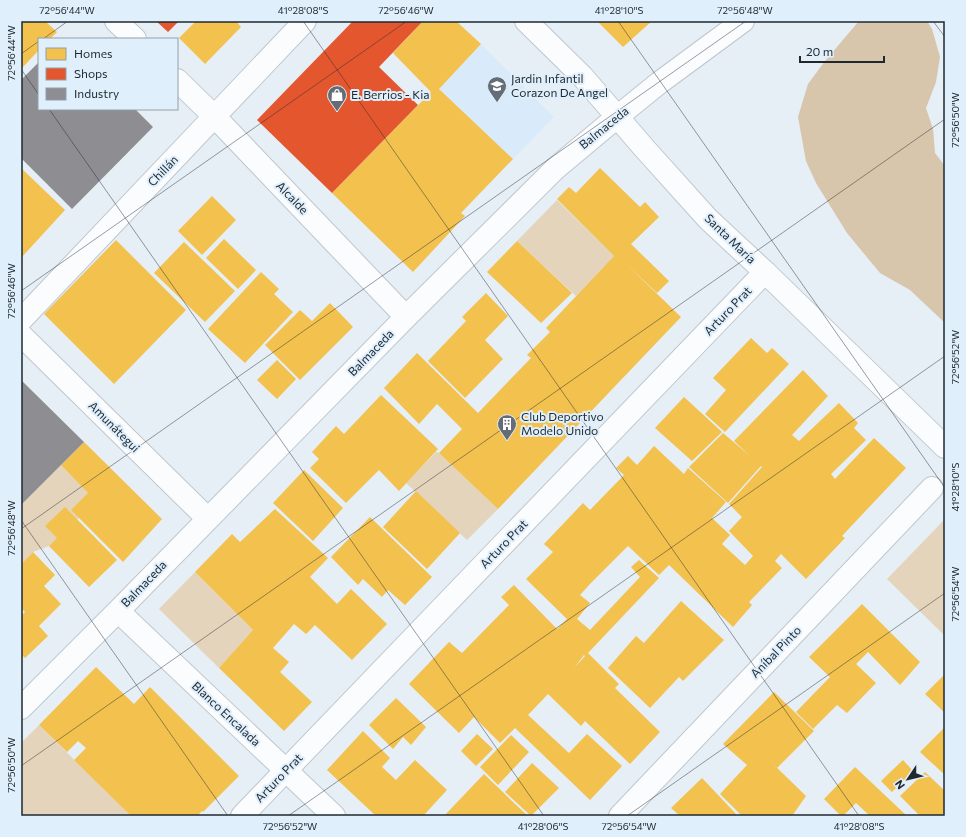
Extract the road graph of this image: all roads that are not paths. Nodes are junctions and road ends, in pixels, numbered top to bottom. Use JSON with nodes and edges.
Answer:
{"nodes":[{"id":1,"x":116,"y":21,"type":"edge"},
{"id":2,"x":305,"y":21,"type":"edge"},
{"id":3,"x":526,"y":21,"type":"edge"},
{"id":4,"x":743,"y":21,"type":"edge"},
{"id":5,"x":134,"y":38,"type":"edge"},
{"id":6,"x":178,"y":81,"type":"edge"},
{"id":7,"x":214,"y":116,"type":"junction"},
{"id":8,"x":618,"y":117,"type":"junction"},
{"id":9,"x":765,"y":272,"type":"junction"},
{"id":10,"x":406,"y":317,"type":"junction"},
{"id":11,"x":21,"y":320,"type":"edge"},
{"id":12,"x":21,"y":335,"type":"edge"},
{"id":13,"x":945,"y":447,"type":"edge"},
{"id":14,"x":932,"y":488,"type":"dead end"},
{"id":15,"x":208,"y":519,"type":"junction"},
{"id":16,"x":118,"y":611,"type":"junction"},
{"id":17,"x":21,"y":708,"type":"edge"},
{"id":18,"x":286,"y":770,"type":"junction"},
{"id":19,"x":242,"y":816,"type":"edge"},
{"id":20,"x":334,"y":816,"type":"edge"},
{"id":21,"x":620,"y":816,"type":"edge"}],
"edges":[{"from":1,"to":5,"type":"street"},
{"from":2,"to":7,"type":"street","name":"Chillán"},
{"from":3,"to":8,"type":"street","name":"Santa María"},
{"from":4,"to":8,"type":"street","name":"Balmaceda"},
{"from":6,"to":7,"type":"street","name":"Alcalde"},
{"from":7,"to":10,"type":"street","name":"Alcalde"},
{"from":7,"to":11,"type":"street","name":"Chillán"},
{"from":8,"to":9,"type":"street","name":"Santa María"},
{"from":8,"to":10,"type":"street","name":"Balmaceda"},
{"from":9,"to":13,"type":"street","name":"Santa María"},
{"from":9,"to":18,"type":"street","name":"Arturo Prat"},
{"from":10,"to":15,"type":"street","name":"Balmaceda"},
{"from":12,"to":15,"type":"street","name":"Amunátegui"},
{"from":14,"to":21,"type":"street","name":"Aníbal Pinto"},
{"from":15,"to":16,"type":"street","name":"Balmaceda"},
{"from":16,"to":17,"type":"street","name":"Balmaceda"},
{"from":16,"to":18,"type":"street","name":"Blanco Encalada"},
{"from":18,"to":19,"type":"street","name":"Arturo Prat"},
{"from":18,"to":20,"type":"street","name":"Blanco Encalada"}]}
